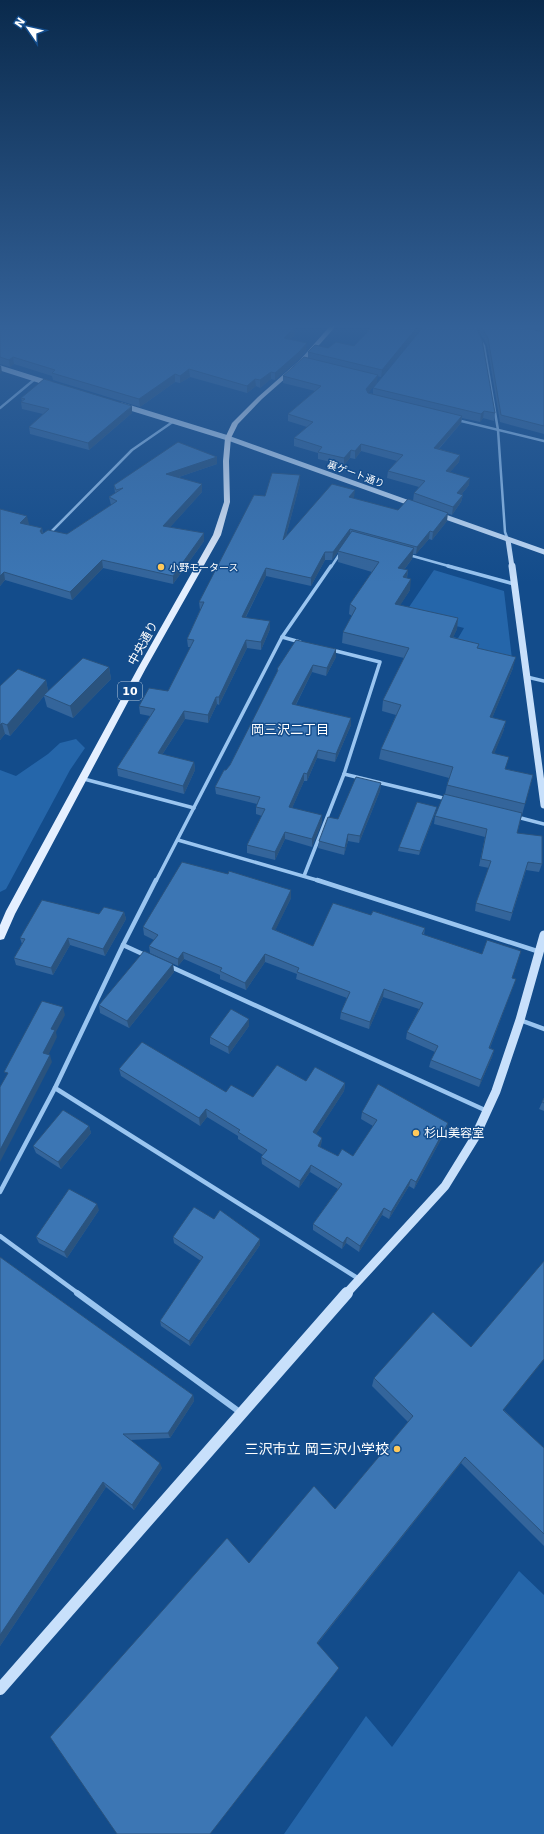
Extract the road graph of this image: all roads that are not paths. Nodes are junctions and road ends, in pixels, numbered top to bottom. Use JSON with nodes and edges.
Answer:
{"nodes":[{"id":1,"x":143,"y":412,"type":"edge"},
{"id":2,"x":246,"y":412,"type":"edge"},
{"id":3,"x":495,"y":412,"type":"edge"},
{"id":4,"x":452,"y":418,"type":"edge"},
{"id":5,"x":174,"y":421,"type":"junction"},
{"id":6,"x":498,"y":430,"type":"junction"},
{"id":7,"x":228,"y":438,"type":"junction"},
{"id":8,"x":544,"y":441,"type":"edge"},
{"id":9,"x":420,"y":507,"type":"edge"},
{"id":10,"x":428,"y":510,"type":"edge"},
{"id":11,"x":50,"y":534,"type":"edge"},
{"id":12,"x":508,"y":540,"type":"junction"},
{"id":13,"x":345,"y":546,"type":"edge"},
{"id":14,"x":544,"y":552,"type":"edge"},
{"id":15,"x":402,"y":553,"type":"edge"},
{"id":16,"x":514,"y":584,"type":"junction"},
{"id":17,"x":282,"y":637,"type":"junction"},
{"id":18,"x":305,"y":643,"type":"edge"},
{"id":19,"x":328,"y":648,"type":"edge"},
{"id":20,"x":527,"y":677,"type":"junction"},
{"id":21,"x":544,"y":681,"type":"edge"},
{"id":22,"x":344,"y":774,"type":"junction"},
{"id":23,"x":84,"y":779,"type":"junction"},
{"id":24,"x":452,"y":800,"type":"edge"},
{"id":25,"x":544,"y":805,"type":"edge"},
{"id":26,"x":194,"y":808,"type":"junction"},
{"id":27,"x":513,"y":816,"type":"edge"},
{"id":28,"x":544,"y":824,"type":"edge"},
{"id":29,"x":178,"y":840,"type":"junction"},
{"id":30,"x":304,"y":876,"type":"junction"},
{"id":31,"x":544,"y":935,"type":"edge"},
{"id":32,"x":0,"y":936,"type":"edge"},
{"id":33,"x":123,"y":945,"type":"junction"},
{"id":34,"x":540,"y":952,"type":"junction"},
{"id":35,"x":152,"y":958,"type":"edge"},
{"id":36,"x":167,"y":965,"type":"edge"},
{"id":37,"x":520,"y":1020,"type":"junction"},
{"id":38,"x":544,"y":1029,"type":"edge"},
{"id":39,"x":55,"y":1088,"type":"junction"},
{"id":40,"x":487,"y":1111,"type":"junction"},
{"id":41,"x":0,"y":1192,"type":"edge"},
{"id":42,"x":0,"y":1236,"type":"edge"},
{"id":43,"x":359,"y":1279,"type":"junction"},
{"id":44,"x":241,"y":1413,"type":"junction"},
{"id":45,"x":0,"y":1689,"type":"edge"}],
"edges":[{"from":1,"to":5,"type":"street","name":"裏ゲート通り"},
{"from":2,"to":7,"type":"main road","number":"10"},
{"from":3,"to":6,"type":"street"},
{"from":4,"to":6,"type":"street"},
{"from":5,"to":7,"type":"street","name":"裏ゲート通り"},
{"from":5,"to":11,"type":"street"},
{"from":6,"to":8,"type":"street"},
{"from":6,"to":12,"type":"street"},
{"from":7,"to":9,"type":"street","name":"裏ゲート通り"},
{"from":7,"to":23,"type":"main road","name":"中央通り","number":"10"},
{"from":10,"to":12,"type":"street"},
{"from":12,"to":14,"type":"street"},
{"from":12,"to":16,"type":"street"},
{"from":13,"to":17,"type":"street"},
{"from":15,"to":16,"type":"street"},
{"from":16,"to":20,"type":"street"},
{"from":17,"to":18,"type":"street"},
{"from":17,"to":26,"type":"street"},
{"from":19,"to":22,"type":"street"},
{"from":20,"to":21,"type":"street"},
{"from":20,"to":25,"type":"street"},
{"from":22,"to":24,"type":"street"},
{"from":22,"to":30,"type":"street"},
{"from":23,"to":26,"type":"street"},
{"from":23,"to":32,"type":"main road","name":"中央通り","number":"10"},
{"from":26,"to":29,"type":"street"},
{"from":27,"to":28,"type":"street"},
{"from":29,"to":30,"type":"street"},
{"from":29,"to":33,"type":"street"},
{"from":30,"to":34,"type":"street"},
{"from":31,"to":34,"type":"street"},
{"from":33,"to":35,"type":"street"},
{"from":33,"to":39,"type":"street"},
{"from":34,"to":37,"type":"street"},
{"from":36,"to":40,"type":"street"},
{"from":37,"to":38,"type":"street"},
{"from":37,"to":40,"type":"street"},
{"from":39,"to":41,"type":"street"},
{"from":39,"to":43,"type":"street"},
{"from":40,"to":43,"type":"street"},
{"from":42,"to":44,"type":"street"},
{"from":43,"to":44,"type":"street"},
{"from":44,"to":45,"type":"street"}]}
